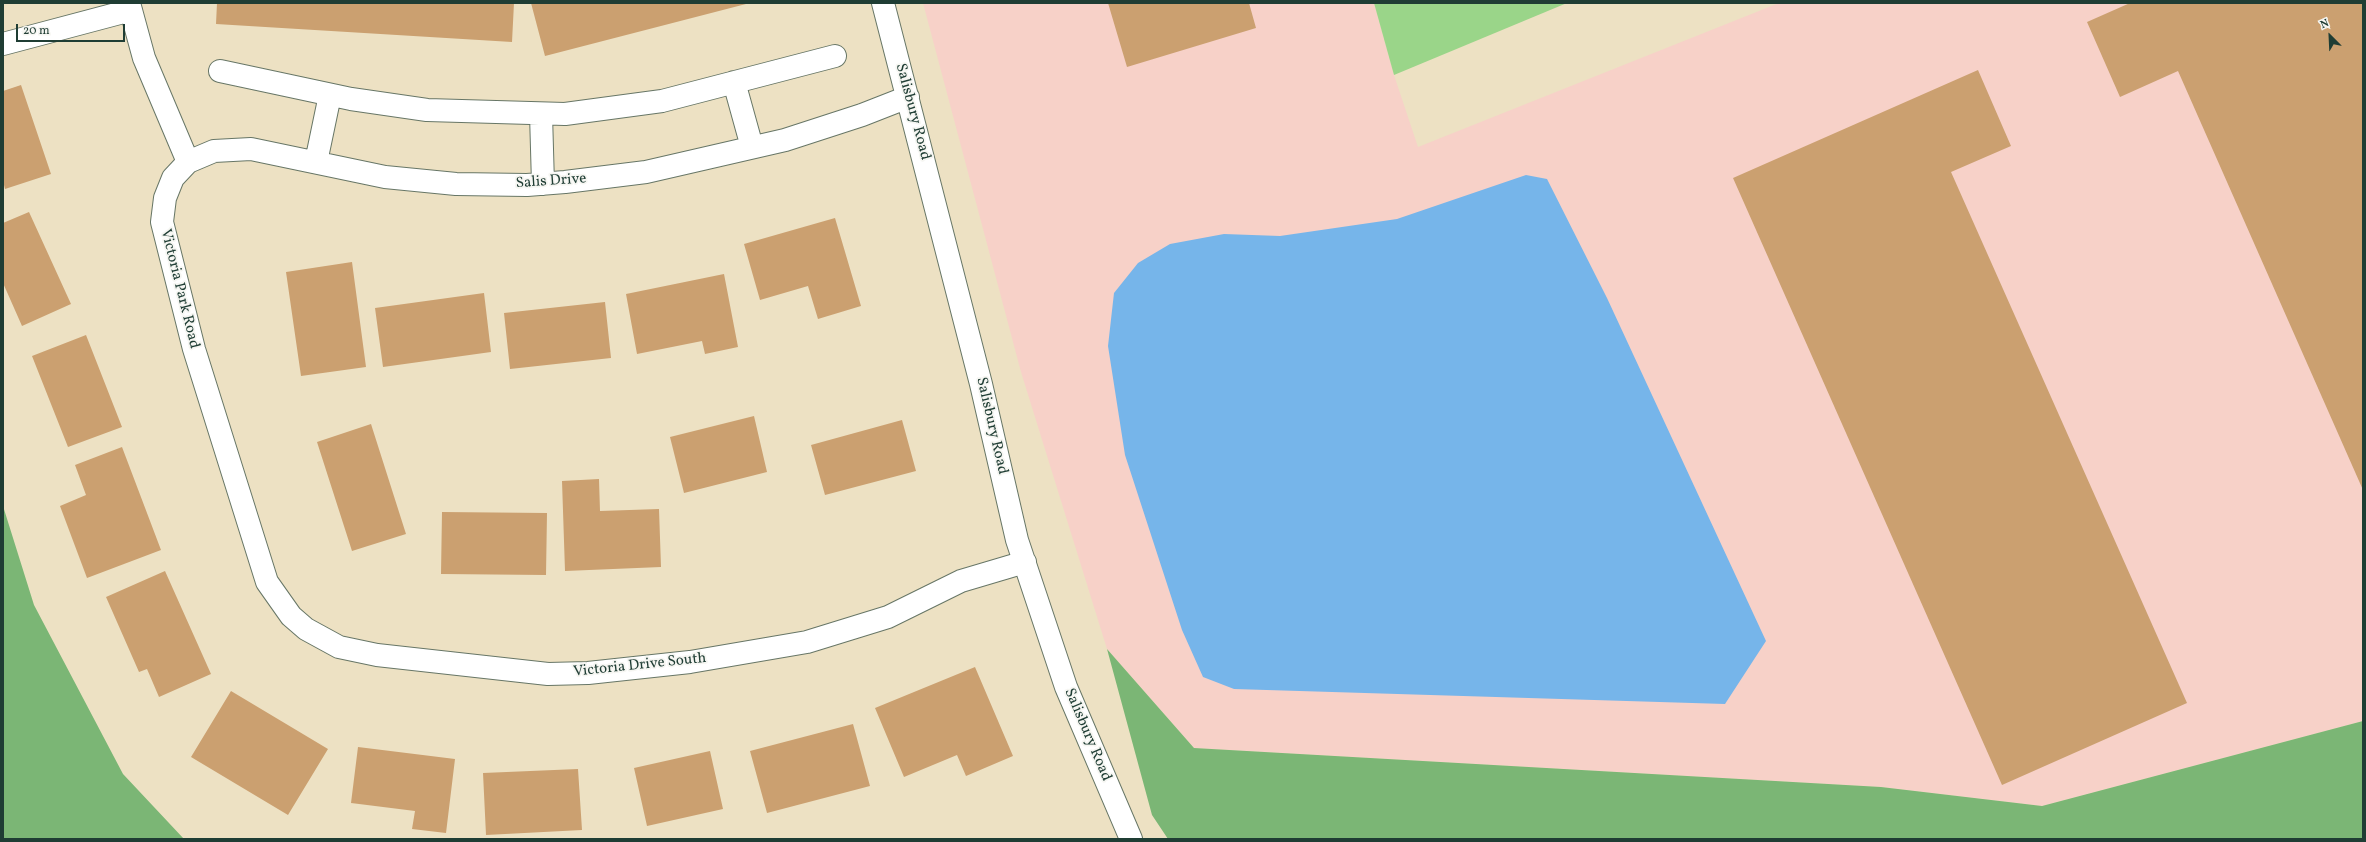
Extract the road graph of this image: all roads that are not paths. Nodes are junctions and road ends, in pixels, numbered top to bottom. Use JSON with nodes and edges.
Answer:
{"nodes":[{"id":1,"x":883,"y":3,"type":"edge"},
{"id":2,"x":130,"y":7,"type":"edge"},
{"id":3,"x":3,"y":44,"type":"edge"},
{"id":4,"x":835,"y":56,"type":"dead end"},
{"id":5,"x":220,"y":72,"type":"dead end"},
{"id":6,"x":734,"y":82,"type":"junction"},
{"id":7,"x":330,"y":95,"type":"junction"},
{"id":8,"x":908,"y":97,"type":"junction"},
{"id":9,"x":541,"y":114,"type":"junction"},
{"id":10,"x":752,"y":147,"type":"junction"},
{"id":11,"x":188,"y":162,"type":"junction"},
{"id":12,"x":316,"y":162,"type":"junction"},
{"id":13,"x":543,"y":184,"type":"junction"},
{"id":14,"x":1025,"y":562,"type":"junction"},
{"id":15,"x":267,"y":582,"type":"joint"},
{"id":16,"x":1131,"y":839,"type":"edge"}],
"edges":[{"from":1,"to":8,"type":"street","name":"Salisbury Road"},
{"from":2,"to":3,"type":"street"},
{"from":2,"to":11,"type":"street"},
{"from":4,"to":6,"type":"street"},
{"from":5,"to":7,"type":"street"},
{"from":6,"to":9,"type":"street"},
{"from":6,"to":10,"type":"street"},
{"from":7,"to":9,"type":"street"},
{"from":7,"to":12,"type":"street"},
{"from":8,"to":10,"type":"street","name":"Salis Drive"},
{"from":8,"to":14,"type":"street","name":"Salisbury Road"},
{"from":9,"to":13,"type":"street"},
{"from":10,"to":13,"type":"street","name":"Salis Drive"},
{"from":11,"to":12,"type":"street","name":"Salis Drive"},
{"from":11,"to":15,"type":"street","name":"Victoria Park Road"},
{"from":12,"to":13,"type":"street","name":"Salis Drive"},
{"from":14,"to":15,"type":"street","name":"Victoria Drive South"},
{"from":14,"to":16,"type":"street","name":"Salisbury Road"}]}
